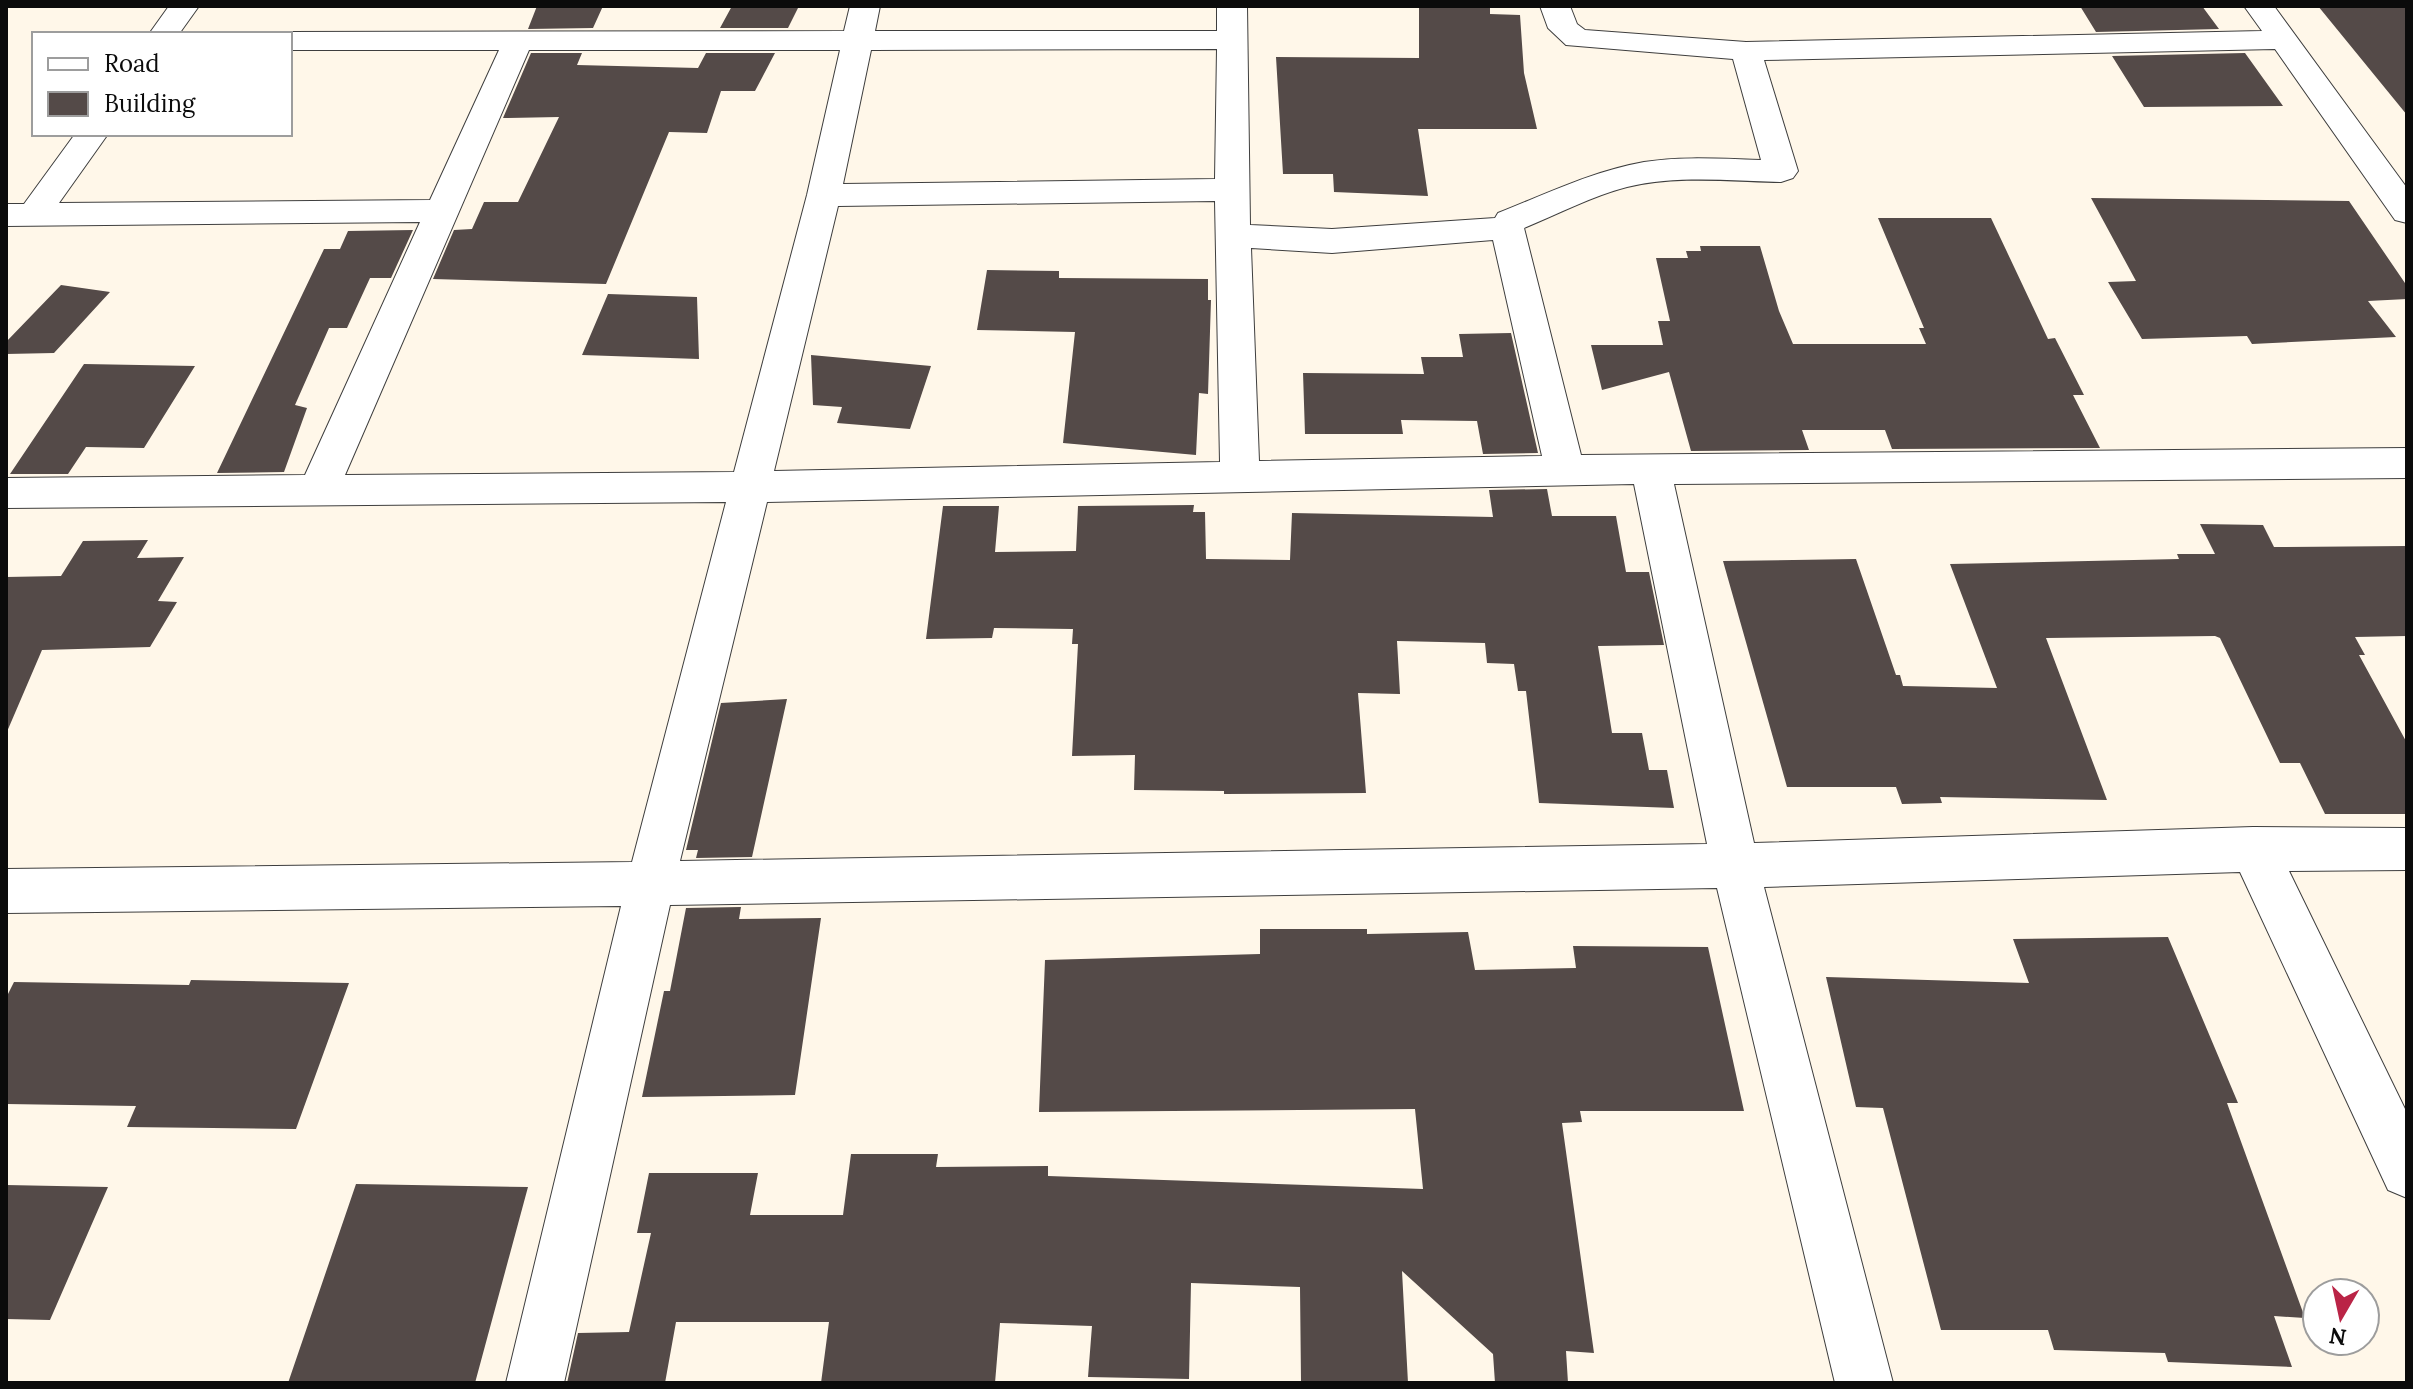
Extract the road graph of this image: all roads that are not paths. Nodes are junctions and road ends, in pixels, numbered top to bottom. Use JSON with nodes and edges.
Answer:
{"nodes":[{"id":1,"x":184,"y":6,"type":"edge"},
{"id":2,"x":1555,"y":6,"type":"edge"},
{"id":3,"x":2259,"y":6,"type":"edge"},
{"id":4,"x":860,"y":22,"type":"edge"},
{"id":5,"x":1231,"y":23,"type":"edge"},
{"id":6,"x":165,"y":32,"type":"edge"},
{"id":7,"x":2283,"y":40,"type":"junction"},
{"id":8,"x":292,"y":41,"type":"edge"},
{"id":9,"x":518,"y":41,"type":"junction"},
{"id":10,"x":1746,"y":51,"type":"junction"},
{"id":11,"x":90,"y":136,"type":"edge"},
{"id":12,"x":1232,"y":190,"type":"junction"},
{"id":13,"x":824,"y":195,"type":"junction"},
{"id":14,"x":441,"y":211,"type":"junction"},
{"id":15,"x":2407,"y":212,"type":"edge"},
{"id":16,"x":20,"y":215,"type":"edge"},
{"id":17,"x":1507,"y":228,"type":"junction"},
{"id":18,"x":1236,"y":236,"type":"junction"},
{"id":19,"x":2407,"y":463,"type":"edge"},
{"id":20,"x":1565,"y":470,"type":"junction"},
{"id":21,"x":1651,"y":471,"type":"junction"},
{"id":22,"x":1240,"y":477,"type":"junction"},
{"id":23,"x":751,"y":487,"type":"junction"},
{"id":24,"x":318,"y":491,"type":"junction"},
{"id":25,"x":6,"y":493,"type":"edge"},
{"id":26,"x":2253,"y":848,"type":"junction"},
{"id":27,"x":2407,"y":849,"type":"edge"},
{"id":28,"x":1735,"y":865,"type":"junction"},
{"id":29,"x":650,"y":885,"type":"junction"},
{"id":30,"x":6,"y":891,"type":"edge"},
{"id":31,"x":2407,"y":1171,"type":"edge"},
{"id":32,"x":535,"y":1383,"type":"edge"},
{"id":33,"x":1864,"y":1383,"type":"edge"}],
"edges":[{"from":1,"to":6,"type":"street"},
{"from":2,"to":10,"type":"street"},
{"from":3,"to":7,"type":"street"},
{"from":4,"to":5,"type":"street"},
{"from":4,"to":9,"type":"street"},
{"from":4,"to":13,"type":"street"},
{"from":5,"to":12,"type":"street"},
{"from":7,"to":10,"type":"street"},
{"from":7,"to":15,"type":"street"},
{"from":8,"to":9,"type":"street"},
{"from":9,"to":14,"type":"street"},
{"from":10,"to":17,"type":"street"},
{"from":11,"to":16,"type":"street"},
{"from":12,"to":13,"type":"street"},
{"from":12,"to":18,"type":"street"},
{"from":13,"to":23,"type":"street"},
{"from":14,"to":16,"type":"street"},
{"from":14,"to":24,"type":"street"},
{"from":17,"to":18,"type":"street"},
{"from":17,"to":20,"type":"street"},
{"from":18,"to":22,"type":"street"},
{"from":19,"to":21,"type":"street"},
{"from":20,"to":21,"type":"street"},
{"from":20,"to":22,"type":"street"},
{"from":21,"to":28,"type":"street"},
{"from":22,"to":23,"type":"street"},
{"from":23,"to":24,"type":"street"},
{"from":23,"to":29,"type":"street"},
{"from":24,"to":25,"type":"street"},
{"from":26,"to":27,"type":"street"},
{"from":26,"to":28,"type":"street"},
{"from":26,"to":31,"type":"street"},
{"from":28,"to":29,"type":"street"},
{"from":28,"to":33,"type":"street"},
{"from":29,"to":30,"type":"street"},
{"from":29,"to":32,"type":"street"}]}
